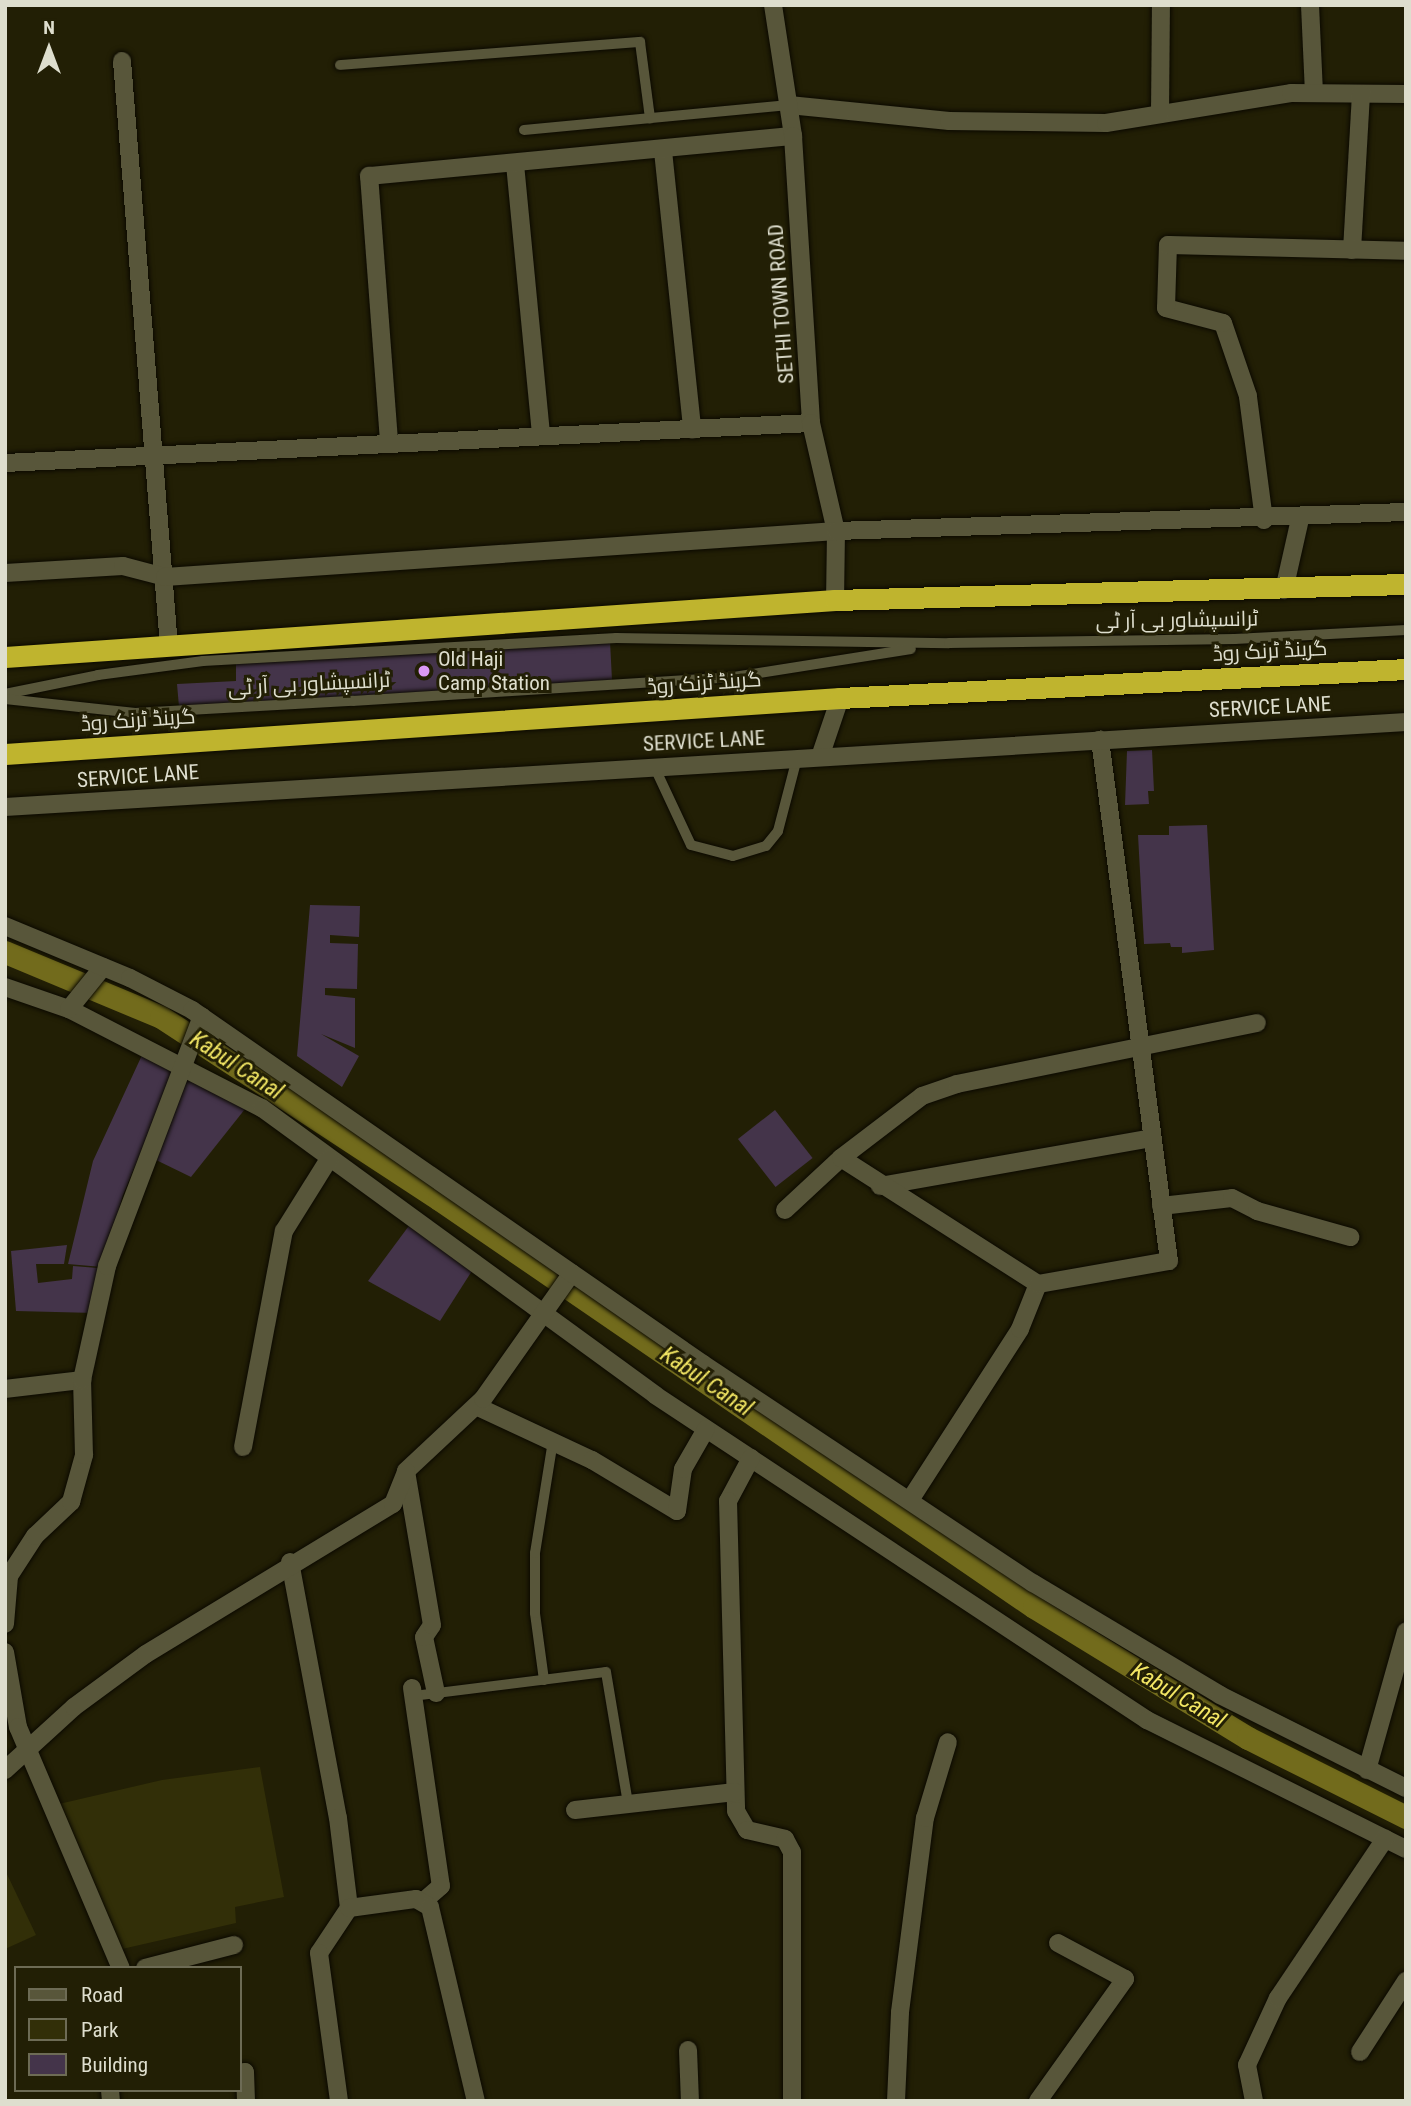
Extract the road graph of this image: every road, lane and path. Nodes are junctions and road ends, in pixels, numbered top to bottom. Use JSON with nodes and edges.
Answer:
{"nodes":[{"id":1,"x":774,"y":5,"type":"edge"},
{"id":2,"x":1161,"y":5,"type":"edge"},
{"id":3,"x":1310,"y":5,"type":"edge"},
{"id":4,"x":122,"y":61,"type":"dead end"},
{"id":5,"x":340,"y":65,"type":"dead end"},
{"id":6,"x":1314,"y":93,"type":"junction"},
{"id":7,"x":1361,"y":94,"type":"junction"},
{"id":8,"x":1406,"y":94,"type":"edge"},
{"id":9,"x":789,"y":105,"type":"junction"},
{"id":10,"x":1160,"y":114,"type":"junction"},
{"id":11,"x":650,"y":118,"type":"junction"},
{"id":12,"x":524,"y":130,"type":"dead end"},
{"id":13,"x":793,"y":136,"type":"junction"},
{"id":14,"x":663,"y":151,"type":"junction"},
{"id":15,"x":515,"y":164,"type":"junction"},
{"id":16,"x":1352,"y":250,"type":"junction"},
{"id":17,"x":1406,"y":251,"type":"edge"},
{"id":18,"x":811,"y":423,"type":"junction"},
{"id":19,"x":692,"y":429,"type":"junction"},
{"id":20,"x":541,"y":433,"type":"junction"},
{"id":21,"x":389,"y":441,"type":"junction"},
{"id":22,"x":156,"y":454,"type":"junction"},
{"id":23,"x":5,"y":463,"type":"edge"},
{"id":24,"x":1406,"y":512,"type":"edge"},
{"id":25,"x":1300,"y":519,"type":"junction"},
{"id":26,"x":1264,"y":520,"type":"junction"},
{"id":27,"x":836,"y":531,"type":"junction"},
{"id":28,"x":5,"y":573,"type":"edge"},
{"id":29,"x":165,"y":577,"type":"junction"},
{"id":30,"x":1406,"y":584,"type":"edge"},
{"id":31,"x":1284,"y":590,"type":"junction"},
{"id":32,"x":835,"y":600,"type":"junction"},
{"id":33,"x":1406,"y":630,"type":"edge"},
{"id":34,"x":949,"y":643,"type":"junction"},
{"id":35,"x":169,"y":647,"type":"junction"},
{"id":36,"x":5,"y":657,"type":"edge"},
{"id":37,"x":1406,"y":669,"type":"edge"},
{"id":38,"x":5,"y":697,"type":"edge"},
{"id":39,"x":840,"y":698,"type":"junction"},
{"id":40,"x":1406,"y":722,"type":"edge"},
{"id":41,"x":1100,"y":740,"type":"junction"},
{"id":42,"x":5,"y":754,"type":"edge"},
{"id":43,"x":820,"y":757,"type":"junction"},
{"id":44,"x":797,"y":758,"type":"junction"},
{"id":45,"x":654,"y":766,"type":"junction"},
{"id":46,"x":5,"y":807,"type":"edge"},
{"id":47,"x":5,"y":926,"type":"edge"},
{"id":48,"x":100,"y":971,"type":"junction"},
{"id":49,"x":5,"y":987,"type":"edge"},
{"id":50,"x":72,"y":1007,"type":"junction"},
{"id":51,"x":201,"y":1020,"type":"junction"},
{"id":52,"x":1256,"y":1023,"type":"dead end"},
{"id":53,"x":1138,"y":1050,"type":"junction"},
{"id":54,"x":185,"y":1060,"type":"junction"},
{"id":55,"x":1152,"y":1138,"type":"junction"},
{"id":56,"x":842,"y":1158,"type":"junction"},
{"id":57,"x":329,"y":1159,"type":"junction"},
{"id":58,"x":880,"y":1186,"type":"junction"},
{"id":59,"x":1161,"y":1206,"type":"junction"},
{"id":60,"x":785,"y":1210,"type":"dead end"},
{"id":61,"x":1350,"y":1237,"type":"dead end"},
{"id":62,"x":571,"y":1273,"type":"junction"},
{"id":63,"x":1038,"y":1284,"type":"junction"},
{"id":64,"x":543,"y":1312,"type":"junction"},
{"id":65,"x":82,"y":1380,"type":"junction"},
{"id":66,"x":5,"y":1389,"type":"edge"},
{"id":67,"x":476,"y":1406,"type":"junction"},
{"id":68,"x":706,"y":1429,"type":"junction"},
{"id":69,"x":552,"y":1441,"type":"junction"},
{"id":70,"x":243,"y":1447,"type":"dead end"},
{"id":71,"x":751,"y":1458,"type":"junction"},
{"id":72,"x":406,"y":1471,"type":"junction"},
{"id":73,"x":910,"y":1500,"type":"junction"},
{"id":74,"x":290,"y":1562,"type":"junction"},
{"id":75,"x":6,"y":1614,"type":"edge"},
{"id":76,"x":5,"y":1624,"type":"edge"},
{"id":77,"x":1406,"y":1631,"type":"edge"},
{"id":78,"x":6,"y":1657,"type":"edge"},
{"id":79,"x":544,"y":1680,"type":"junction"},
{"id":80,"x":412,"y":1692,"type":"joint"},
{"id":81,"x":436,"y":1693,"type":"junction"},
{"id":82,"x":948,"y":1742,"type":"dead end"},
{"id":83,"x":28,"y":1751,"type":"junction"},
{"id":84,"x":5,"y":1770,"type":"edge"},
{"id":85,"x":1367,"y":1770,"type":"junction"},
{"id":86,"x":1406,"y":1788,"type":"edge"},
{"id":87,"x":735,"y":1792,"type":"junction"},
{"id":88,"x":628,"y":1804,"type":"junction"},
{"id":89,"x":575,"y":1810,"type":"dead end"},
{"id":90,"x":1385,"y":1839,"type":"junction"},
{"id":91,"x":1406,"y":1849,"type":"edge"},
{"id":92,"x":425,"y":1900,"type":"junction"},
{"id":93,"x":349,"y":1908,"type":"junction"},
{"id":94,"x":1058,"y":1943,"type":"dead end"},
{"id":95,"x":234,"y":1945,"type":"dead end"},
{"id":96,"x":120,"y":1966,"type":"edge"},
{"id":97,"x":153,"y":1966,"type":"edge"},
{"id":98,"x":1406,"y":1981,"type":"edge"},
{"id":99,"x":688,"y":2050,"type":"dead end"},
{"id":100,"x":1360,"y":2052,"type":"dead end"},
{"id":101,"x":242,"y":2073,"type":"edge"},
{"id":102,"x":246,"y":2101,"type":"edge"},
{"id":103,"x":338,"y":2101,"type":"edge"},
{"id":104,"x":476,"y":2101,"type":"edge"},
{"id":105,"x":690,"y":2101,"type":"edge"},
{"id":106,"x":792,"y":2101,"type":"edge"},
{"id":107,"x":896,"y":2101,"type":"edge"},
{"id":108,"x":1038,"y":2101,"type":"edge"},
{"id":109,"x":1254,"y":2101,"type":"edge"}],
"edges":[{"from":1,"to":9,"type":"street","name":"SETHI TOWN ROAD"},
{"from":2,"to":10,"type":"street"},
{"from":3,"to":6,"type":"street"},
{"from":4,"to":22,"type":"street"},
{"from":5,"to":11,"type":"lane"},
{"from":6,"to":7,"type":"street"},
{"from":6,"to":10,"type":"street"},
{"from":7,"to":8,"type":"street"},
{"from":7,"to":16,"type":"street"},
{"from":9,"to":10,"type":"street"},
{"from":9,"to":11,"type":"lane"},
{"from":9,"to":13,"type":"street","name":"SETHI TOWN ROAD"},
{"from":11,"to":12,"type":"lane"},
{"from":13,"to":14,"type":"street"},
{"from":13,"to":18,"type":"street","name":"SETHI TOWN ROAD"},
{"from":14,"to":15,"type":"street"},
{"from":14,"to":19,"type":"street"},
{"from":15,"to":20,"type":"street"},
{"from":15,"to":21,"type":"street"},
{"from":16,"to":17,"type":"street"},
{"from":16,"to":26,"type":"street"},
{"from":18,"to":19,"type":"street"},
{"from":18,"to":27,"type":"street","name":"SETHI TOWN ROAD"},
{"from":19,"to":20,"type":"street"},
{"from":20,"to":21,"type":"street"},
{"from":21,"to":22,"type":"street"},
{"from":22,"to":23,"type":"street"},
{"from":22,"to":29,"type":"street"},
{"from":24,"to":25,"type":"street"},
{"from":25,"to":26,"type":"street"},
{"from":25,"to":31,"type":"street"},
{"from":26,"to":27,"type":"street"},
{"from":27,"to":29,"type":"street"},
{"from":27,"to":32,"type":"street","name":"SETHI TOWN ROAD"},
{"from":28,"to":29,"type":"street"},
{"from":29,"to":35,"type":"street"},
{"from":30,"to":31,"type":"highway"},
{"from":31,"to":32,"type":"highway"},
{"from":32,"to":35,"type":"highway"},
{"from":33,"to":34,"type":"lane","name":"ٹرانسپشاور بی آر ٹی"},
{"from":34,"to":38,"type":"lane","name":"ٹرانسپشاور بی آر ٹی"},
{"from":34,"to":38,"type":"lane","name":"ٹرانسپشاور بی آر ٹی"},
{"from":35,"to":36,"type":"highway"},
{"from":37,"to":39,"type":"highway","name":"گرینڈ ٹرنک روڈ"},
{"from":39,"to":42,"type":"highway","name":"گرینڈ ٹرنک روڈ"},
{"from":39,"to":43,"type":"street"},
{"from":40,"to":41,"type":"street","name":"SERVICE LANE"},
{"from":41,"to":43,"type":"street","name":"SERVICE LANE"},
{"from":41,"to":53,"type":"street"},
{"from":43,"to":44,"type":"street","name":"SERVICE LANE"},
{"from":44,"to":45,"type":"street","name":"SERVICE LANE"},
{"from":44,"to":45,"type":"lane"},
{"from":45,"to":46,"type":"street","name":"SERVICE LANE"},
{"from":47,"to":48,"type":"street"},
{"from":48,"to":50,"type":"street"},
{"from":48,"to":51,"type":"street"},
{"from":49,"to":50,"type":"street"},
{"from":50,"to":54,"type":"street"},
{"from":51,"to":54,"type":"street"},
{"from":51,"to":62,"type":"street"},
{"from":52,"to":53,"type":"street"},
{"from":53,"to":55,"type":"street"},
{"from":53,"to":56,"type":"street"},
{"from":54,"to":57,"type":"street"},
{"from":54,"to":65,"type":"street"},
{"from":55,"to":58,"type":"street"},
{"from":55,"to":59,"type":"street"},
{"from":56,"to":58,"type":"street"},
{"from":56,"to":60,"type":"street"},
{"from":57,"to":64,"type":"street"},
{"from":57,"to":70,"type":"street"},
{"from":58,"to":63,"type":"street"},
{"from":59,"to":61,"type":"street"},
{"from":59,"to":63,"type":"street"},
{"from":62,"to":64,"type":"street"},
{"from":62,"to":73,"type":"street"},
{"from":63,"to":73,"type":"street"},
{"from":64,"to":67,"type":"street"},
{"from":64,"to":68,"type":"street"},
{"from":65,"to":66,"type":"street"},
{"from":65,"to":75,"type":"street"},
{"from":67,"to":69,"type":"street"},
{"from":67,"to":72,"type":"street"},
{"from":68,"to":69,"type":"street"},
{"from":68,"to":71,"type":"street"},
{"from":69,"to":79,"type":"lane"},
{"from":71,"to":87,"type":"street"},
{"from":71,"to":90,"type":"street"},
{"from":72,"to":74,"type":"street"},
{"from":72,"to":81,"type":"street"},
{"from":73,"to":85,"type":"street"},
{"from":74,"to":83,"type":"street"},
{"from":74,"to":93,"type":"street"},
{"from":75,"to":76,"type":"street"},
{"from":77,"to":85,"type":"street"},
{"from":78,"to":83,"type":"street"},
{"from":79,"to":81,"type":"lane"},
{"from":79,"to":88,"type":"lane"},
{"from":80,"to":81,"type":"lane"},
{"from":80,"to":92,"type":"street"},
{"from":82,"to":107,"type":"street"},
{"from":83,"to":84,"type":"street"},
{"from":83,"to":96,"type":"street"},
{"from":85,"to":86,"type":"street"},
{"from":87,"to":88,"type":"street"},
{"from":87,"to":106,"type":"street"},
{"from":88,"to":89,"type":"street"},
{"from":90,"to":91,"type":"street"},
{"from":90,"to":109,"type":"street"},
{"from":92,"to":93,"type":"street"},
{"from":92,"to":104,"type":"street"},
{"from":93,"to":103,"type":"street"},
{"from":94,"to":108,"type":"street"},
{"from":95,"to":97,"type":"street"},
{"from":98,"to":100,"type":"street"},
{"from":99,"to":105,"type":"street"},
{"from":101,"to":102,"type":"street"}]}
